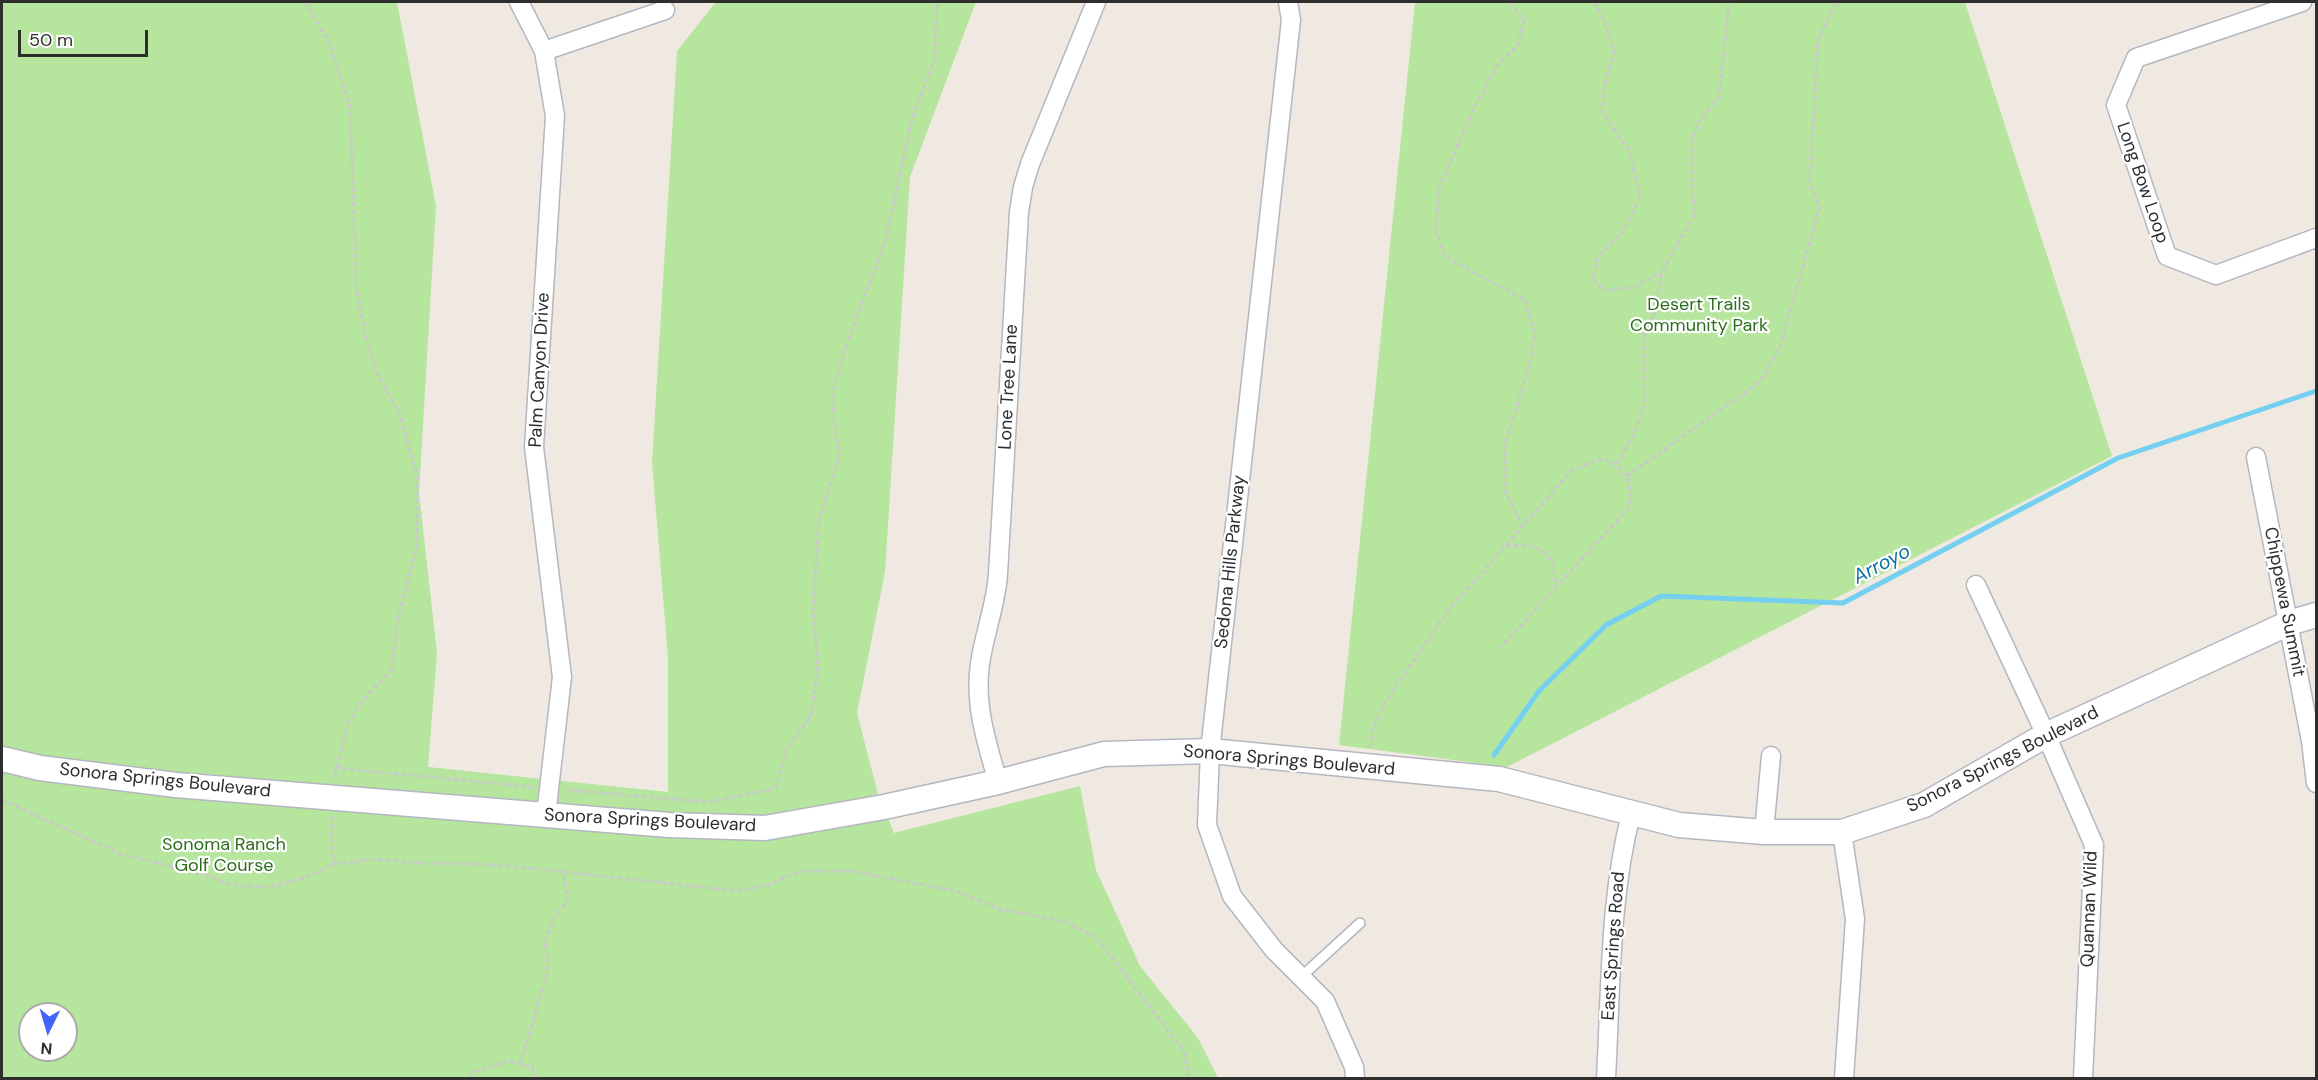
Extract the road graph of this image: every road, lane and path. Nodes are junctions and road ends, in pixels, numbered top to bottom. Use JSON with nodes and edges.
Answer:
{"nodes":[{"id":1,"x":305,"y":2,"type":"edge"},
{"id":2,"x":519,"y":2,"type":"edge"},
{"id":3,"x":937,"y":2,"type":"edge"},
{"id":4,"x":1096,"y":2,"type":"edge"},
{"id":5,"x":1288,"y":2,"type":"edge"},
{"id":6,"x":1510,"y":2,"type":"edge"},
{"id":7,"x":1594,"y":2,"type":"edge"},
{"id":8,"x":1729,"y":2,"type":"edge"},
{"id":9,"x":1836,"y":2,"type":"edge"},
{"id":10,"x":2302,"y":2,"type":"edge"},
{"id":11,"x":665,"y":10,"type":"dead end"},
{"id":12,"x":544,"y":51,"type":"junction"},
{"id":13,"x":2316,"y":238,"type":"edge"},
{"id":14,"x":1662,"y":272,"type":"junction"},
{"id":15,"x":2256,"y":457,"type":"dead end"},
{"id":16,"x":1617,"y":464,"type":"junction"},
{"id":17,"x":1627,"y":476,"type":"junction"},
{"id":18,"x":1522,"y":526,"type":"junction"},
{"id":19,"x":1505,"y":546,"type":"junction"},
{"id":20,"x":1976,"y":585,"type":"dead end"},
{"id":21,"x":1555,"y":588,"type":"junction"},
{"id":22,"x":2316,"y":615,"type":"edge"},
{"id":23,"x":2289,"y":624,"type":"junction"},
{"id":24,"x":1500,"y":648,"type":"dead end"},
{"id":25,"x":2046,"y":735,"type":"junction"},
{"id":26,"x":1210,"y":751,"type":"junction"},
{"id":27,"x":1771,"y":756,"type":"dead end"},
{"id":28,"x":2,"y":759,"type":"edge"},
{"id":29,"x":1368,"y":766,"type":"junction"},
{"id":30,"x":336,"y":768,"type":"junction"},
{"id":31,"x":998,"y":782,"type":"junction"},
{"id":32,"x":2316,"y":783,"type":"edge"},
{"id":33,"x":549,"y":788,"type":"junction"},
{"id":34,"x":332,"y":796,"type":"junction"},
{"id":35,"x":2,"y":800,"type":"edge"},
{"id":36,"x":1631,"y":814,"type":"junction"},
{"id":37,"x":546,"y":815,"type":"junction"},
{"id":38,"x":1764,"y":832,"type":"junction"},
{"id":39,"x":1842,"y":832,"type":"junction"},
{"id":40,"x":334,"y":864,"type":"junction"},
{"id":41,"x":564,"y":873,"type":"junction"},
{"id":42,"x":1360,"y":923,"type":"dead end"},
{"id":43,"x":1301,"y":977,"type":"junction"},
{"id":44,"x":520,"y":1064,"type":"junction"},
{"id":45,"x":470,"y":1078,"type":"edge"},
{"id":46,"x":537,"y":1078,"type":"edge"},
{"id":47,"x":1189,"y":1078,"type":"edge"},
{"id":48,"x":1355,"y":1078,"type":"edge"},
{"id":49,"x":1606,"y":1078,"type":"edge"},
{"id":50,"x":1844,"y":1078,"type":"edge"},
{"id":51,"x":2083,"y":1078,"type":"edge"}],
"edges":[{"from":1,"to":30,"type":"path"},
{"from":2,"to":12,"type":"street","name":"Palm Canyon Drive"},
{"from":3,"to":33,"type":"path"},
{"from":4,"to":31,"type":"street","name":"Lone Tree Lane"},
{"from":5,"to":26,"type":"street","name":"Sedona Hills Parkway"},
{"from":6,"to":18,"type":"path"},
{"from":7,"to":14,"type":"path"},
{"from":8,"to":14,"type":"path"},
{"from":9,"to":17,"type":"path"},
{"from":10,"to":13,"type":"street","name":"Long Bow Loop"},
{"from":11,"to":12,"type":"street"},
{"from":12,"to":33,"type":"street","name":"Palm Canyon Drive"},
{"from":14,"to":16,"type":"path"},
{"from":15,"to":23,"type":"street","name":"Chippewa Summit"},
{"from":16,"to":17,"type":"path"},
{"from":16,"to":18,"type":"path"},
{"from":17,"to":21,"type":"path"},
{"from":18,"to":19,"type":"path"},
{"from":19,"to":21,"type":"path"},
{"from":19,"to":29,"type":"path"},
{"from":20,"to":25,"type":"street","name":"Quannan Wild"},
{"from":21,"to":24,"type":"path"},
{"from":22,"to":23,"type":"street","name":"Sonora Springs Boulevard"},
{"from":23,"to":25,"type":"street","name":"Sonora Springs Boulevard"},
{"from":23,"to":32,"type":"street","name":"Chippewa Summit"},
{"from":25,"to":39,"type":"street","name":"Sonora Springs Boulevard"},
{"from":25,"to":51,"type":"street","name":"Quannan Wild"},
{"from":26,"to":29,"type":"street","name":"Sonora Springs Boulevard"},
{"from":26,"to":31,"type":"street","name":"Sonora Springs Boulevard"},
{"from":26,"to":43,"type":"street","name":"Sedona Hills Parkway"},
{"from":27,"to":38,"type":"street"},
{"from":28,"to":34,"type":"street","name":"Sonora Springs Boulevard"},
{"from":29,"to":36,"type":"street","name":"Sonora Springs Boulevard"},
{"from":30,"to":33,"type":"path"},
{"from":30,"to":34,"type":"path"},
{"from":31,"to":37,"type":"street","name":"Sonora Springs Boulevard"},
{"from":33,"to":37,"type":"street","name":"Palm Canyon Drive"},
{"from":34,"to":37,"type":"street","name":"Sonora Springs Boulevard"},
{"from":34,"to":40,"type":"path"},
{"from":35,"to":40,"type":"path"},
{"from":36,"to":38,"type":"street","name":"Sonora Springs Boulevard"},
{"from":36,"to":49,"type":"street","name":"East Springs Road"},
{"from":38,"to":39,"type":"street","name":"Sonora Springs Boulevard"},
{"from":39,"to":50,"type":"street"},
{"from":40,"to":41,"type":"path"},
{"from":41,"to":44,"type":"path"},
{"from":41,"to":47,"type":"path"},
{"from":42,"to":43,"type":"lane"},
{"from":43,"to":48,"type":"street","name":"Sedona Hills Parkway"},
{"from":44,"to":45,"type":"path"},
{"from":44,"to":46,"type":"path"}]}
